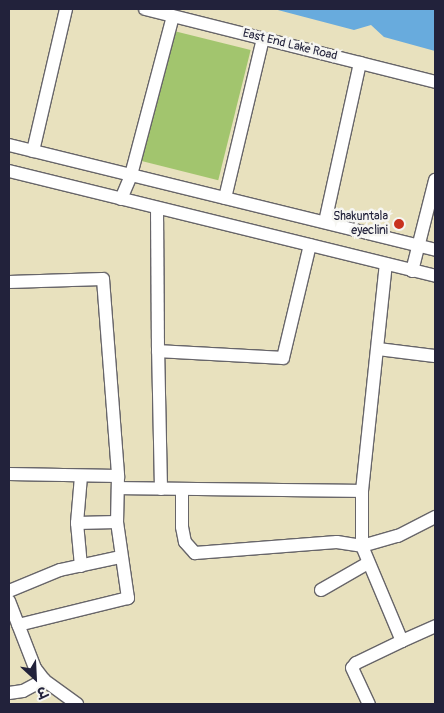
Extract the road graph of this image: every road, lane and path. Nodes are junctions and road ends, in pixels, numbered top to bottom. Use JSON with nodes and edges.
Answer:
{"nodes":[{"id":1,"x":66,"y":9,"type":"edge"},
{"id":2,"x":145,"y":9,"type":"edge"},
{"id":3,"x":173,"y":16,"type":"junction"},
{"id":4,"x":263,"y":38,"type":"junction"},
{"id":5,"x":360,"y":63,"type":"junction"},
{"id":6,"x":435,"y":82,"type":"edge"},
{"id":7,"x":9,"y":145,"type":"edge"},
{"id":8,"x":33,"y":151,"type":"junction"},
{"id":9,"x":9,"y":171,"type":"edge"},
{"id":10,"x":131,"y":174,"type":"junction"},
{"id":11,"x":435,"y":180,"type":"edge"},
{"id":12,"x":225,"y":198,"type":"junction"},
{"id":13,"x":121,"y":199,"type":"junction"},
{"id":14,"x":157,"y":208,"type":"junction"},
{"id":15,"x":325,"y":222,"type":"junction"},
{"id":16,"x":310,"y":245,"type":"junction"},
{"id":17,"x":419,"y":246,"type":"junction"},
{"id":18,"x":435,"y":250,"type":"edge"},
{"id":19,"x":386,"y":264,"type":"junction"},
{"id":20,"x":412,"y":271,"type":"junction"},
{"id":21,"x":435,"y":276,"type":"edge"},
{"id":22,"x":9,"y":282,"type":"edge"},
{"id":23,"x":158,"y":350,"type":"junction"},
{"id":24,"x":378,"y":350,"type":"junction"},
{"id":25,"x":435,"y":356,"type":"edge"},
{"id":26,"x":9,"y":474,"type":"edge"},
{"id":27,"x":81,"y":476,"type":"junction"},
{"id":28,"x":118,"y":482,"type":"junction"},
{"id":29,"x":161,"y":489,"type":"junction"},
{"id":30,"x":182,"y":490,"type":"junction"},
{"id":31,"x":362,"y":491,"type":"junction"},
{"id":32,"x":435,"y":519,"type":"edge"},
{"id":33,"x":118,"y":522,"type":"junction"},
{"id":34,"x":77,"y":523,"type":"junction"},
{"id":35,"x":362,"y":546,"type":"junction"},
{"id":36,"x":120,"y":557,"type":"junction"},
{"id":37,"x":368,"y":563,"type":"junction"},
{"id":38,"x":81,"y":566,"type":"junction"},
{"id":39,"x":9,"y":590,"type":"edge"},
{"id":40,"x":321,"y":590,"type":"dead end"},
{"id":41,"x":9,"y":601,"type":"edge"},
{"id":42,"x":18,"y":625,"type":"junction"},
{"id":43,"x":435,"y":626,"type":"edge"},
{"id":44,"x":402,"y":641,"type":"junction"},
{"id":45,"x":44,"y":680,"type":"junction"},
{"id":46,"x":9,"y":693,"type":"edge"},
{"id":47,"x":77,"y":704,"type":"edge"},
{"id":48,"x":369,"y":704,"type":"edge"}],
"edges":[{"from":1,"to":8,"type":"street"},
{"from":2,"to":3,"type":"street","name":"East End Lake Road"},
{"from":3,"to":4,"type":"street","name":"East End Lake Road"},
{"from":3,"to":10,"type":"street"},
{"from":4,"to":5,"type":"street","name":"East End Lake Road"},
{"from":4,"to":12,"type":"street"},
{"from":5,"to":6,"type":"street","name":"East End Lake Road"},
{"from":5,"to":15,"type":"street"},
{"from":7,"to":8,"type":"street"},
{"from":8,"to":10,"type":"street"},
{"from":9,"to":13,"type":"street"},
{"from":10,"to":12,"type":"street"},
{"from":10,"to":13,"type":"street"},
{"from":11,"to":17,"type":"street"},
{"from":12,"to":15,"type":"street"},
{"from":13,"to":14,"type":"street"},
{"from":14,"to":16,"type":"street"},
{"from":14,"to":23,"type":"street"},
{"from":15,"to":17,"type":"street"},
{"from":16,"to":19,"type":"street"},
{"from":16,"to":23,"type":"street"},
{"from":17,"to":18,"type":"street"},
{"from":17,"to":20,"type":"street"},
{"from":19,"to":20,"type":"street"},
{"from":19,"to":24,"type":"street"},
{"from":20,"to":21,"type":"street"},
{"from":22,"to":28,"type":"street"},
{"from":23,"to":29,"type":"street"},
{"from":24,"to":25,"type":"street"},
{"from":24,"to":31,"type":"street"},
{"from":26,"to":27,"type":"street"},
{"from":27,"to":28,"type":"street"},
{"from":27,"to":34,"type":"street"},
{"from":28,"to":29,"type":"street"},
{"from":28,"to":33,"type":"street"},
{"from":29,"to":30,"type":"street"},
{"from":30,"to":31,"type":"street"},
{"from":30,"to":35,"type":"street"},
{"from":31,"to":35,"type":"street"},
{"from":32,"to":35,"type":"street"},
{"from":33,"to":34,"type":"street"},
{"from":33,"to":36,"type":"street"},
{"from":34,"to":38,"type":"street"},
{"from":35,"to":37,"type":"street"},
{"from":36,"to":38,"type":"street"},
{"from":36,"to":42,"type":"street"},
{"from":37,"to":40,"type":"street"},
{"from":37,"to":44,"type":"street"},
{"from":38,"to":39,"type":"street"},
{"from":41,"to":42,"type":"street"},
{"from":42,"to":45,"type":"street"},
{"from":43,"to":44,"type":"street"},
{"from":44,"to":48,"type":"street"},
{"from":45,"to":46,"type":"street"},
{"from":45,"to":47,"type":"street"}]}
